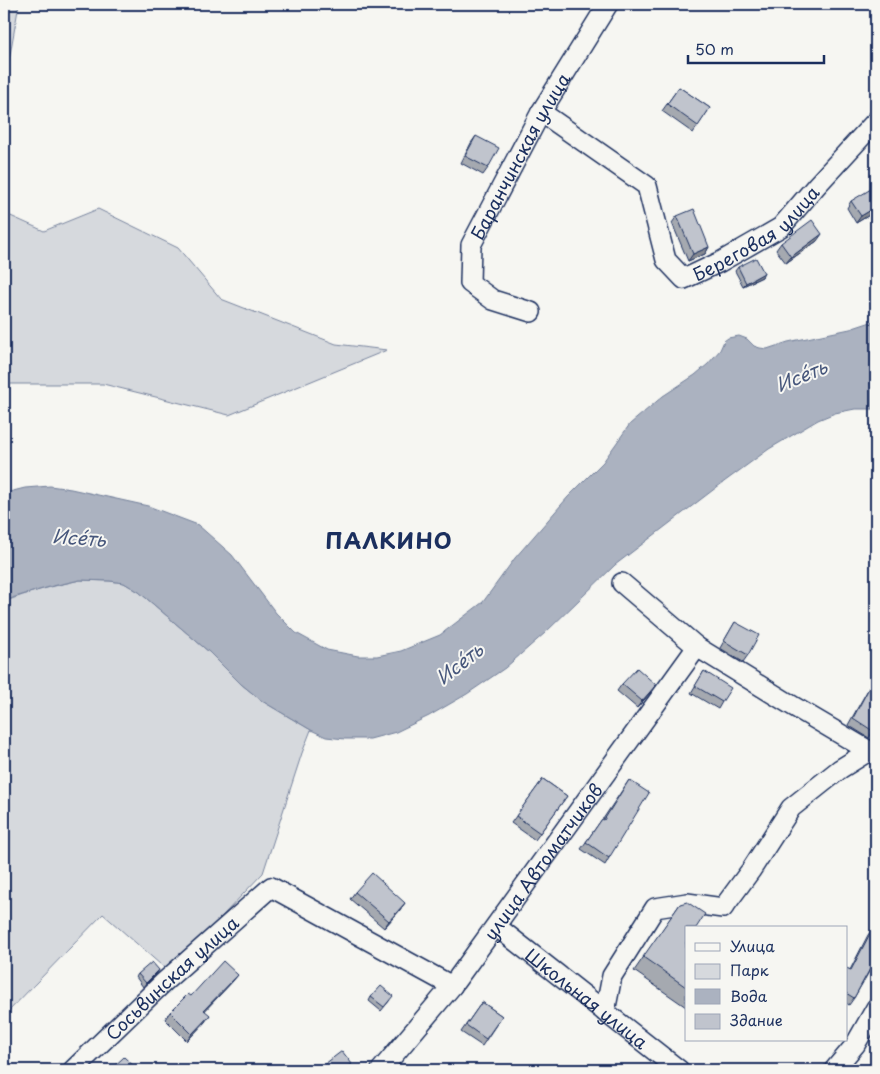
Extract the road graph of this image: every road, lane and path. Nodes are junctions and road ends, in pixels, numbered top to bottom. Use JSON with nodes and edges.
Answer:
{"nodes":[{"id":1,"x":608,"y":4,"type":"edge"},
{"id":2,"x":541,"y":112,"type":"junction"},
{"id":3,"x":876,"y":122,"type":"edge"},
{"id":4,"x":531,"y":312,"type":"dead end"},
{"id":5,"x":622,"y":583,"type":"dead end"},
{"id":6,"x":697,"y":647,"type":"junction"},
{"id":7,"x":873,"y":753,"type":"edge"},
{"id":8,"x":496,"y":926,"type":"junction"},
{"id":9,"x":452,"y":986,"type":"junction"},
{"id":10,"x":876,"y":1008,"type":"edge"},
{"id":11,"x":605,"y":1012,"type":"junction"},
{"id":12,"x":72,"y":1070,"type":"edge"},
{"id":13,"x":381,"y":1070,"type":"edge"},
{"id":14,"x":678,"y":1070,"type":"edge"},
{"id":15,"x":834,"y":1070,"type":"edge"}],
"edges":[{"from":1,"to":2,"type":"street","name":"Баранчинская улица"},
{"from":2,"to":3,"type":"street","name":"Береговая улица"},
{"from":2,"to":4,"type":"street","name":"Баранчинская улица"},
{"from":5,"to":6,"type":"street"},
{"from":6,"to":7,"type":"street"},
{"from":6,"to":8,"type":"street","name":"улица Автоматчиков"},
{"from":7,"to":11,"type":"street"},
{"from":8,"to":9,"type":"street","name":"улица Автоматчиков"},
{"from":8,"to":11,"type":"street","name":"Школьная улица"},
{"from":9,"to":12,"type":"street","name":"Сосьвинская улица"},
{"from":9,"to":13,"type":"street","name":"улица Автоматчиков"},
{"from":10,"to":15,"type":"street"},
{"from":11,"to":14,"type":"street","name":"Школьная улица"}]}
